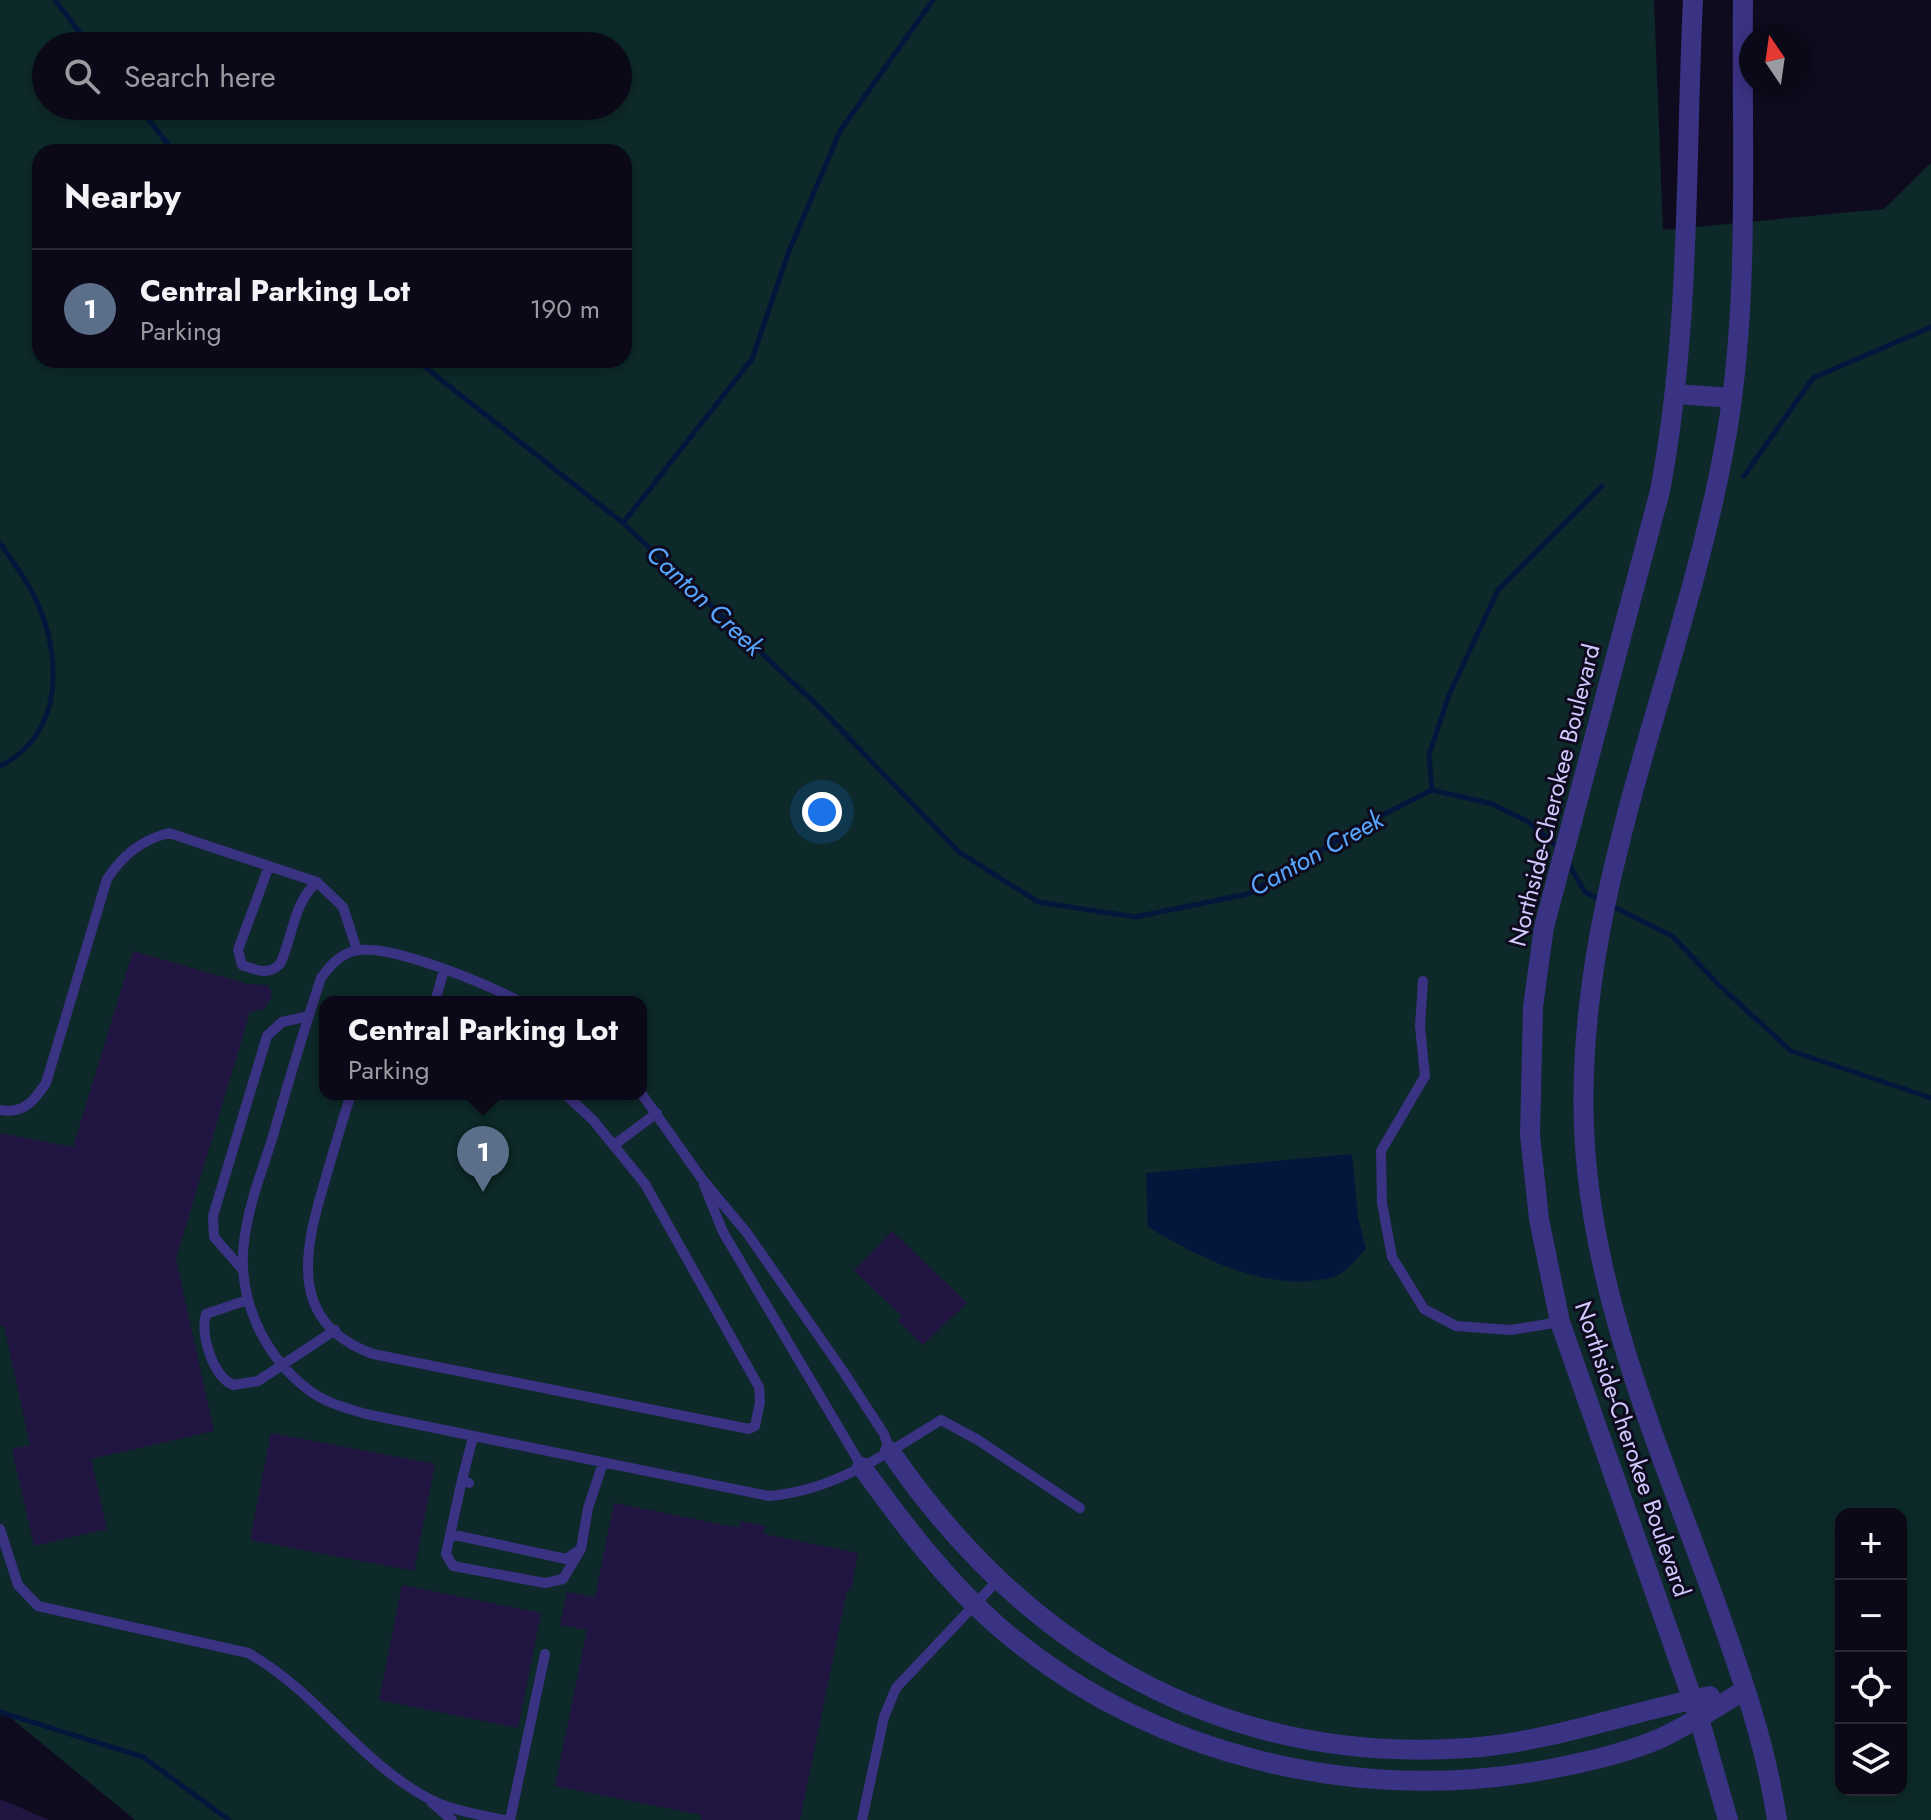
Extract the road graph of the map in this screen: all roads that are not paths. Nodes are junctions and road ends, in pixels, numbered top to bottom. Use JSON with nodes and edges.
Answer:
{"nodes":[{"id":1,"x":1693,"y":0,"type":"edge"},
{"id":2,"x":1743,"y":0,"type":"edge"},
{"id":3,"x":1676,"y":394,"type":"junction"},
{"id":4,"x":1732,"y":398,"type":"junction"},
{"id":5,"x":269,"y":866,"type":"junction"},
{"id":6,"x":317,"y":882,"type":"junction"},
{"id":7,"x":357,"y":950,"type":"junction"},
{"id":8,"x":444,"y":970,"type":"junction"},
{"id":9,"x":1423,"y":981,"type":"dead end"},
{"id":10,"x":437,"y":996,"type":"edge"},
{"id":11,"x":507,"y":996,"type":"edge"},
{"id":12,"x":309,"y":1016,"type":"junction"},
{"id":13,"x":349,"y":1100,"type":"edge"},
{"id":14,"x":571,"y":1100,"type":"edge"},
{"id":15,"x":647,"y":1100,"type":"edge"},
{"id":16,"x":0,"y":1110,"type":"edge"},
{"id":17,"x":657,"y":1113,"type":"junction"},
{"id":18,"x":614,"y":1145,"type":"junction"},
{"id":19,"x":702,"y":1179,"type":"junction"},
{"id":20,"x":243,"y":1270,"type":"junction"},
{"id":21,"x":247,"y":1300,"type":"junction"},
{"id":22,"x":1560,"y":1322,"type":"junction"},
{"id":23,"x":335,"y":1330,"type":"junction"},
{"id":24,"x":282,"y":1365,"type":"junction"},
{"id":25,"x":473,"y":1437,"type":"junction"},
{"id":26,"x":890,"y":1451,"type":"junction"},
{"id":27,"x":603,"y":1463,"type":"junction"},
{"id":28,"x":862,"y":1467,"type":"junction"},
{"id":29,"x":1080,"y":1508,"type":"dead end"},
{"id":30,"x":0,"y":1529,"type":"edge"},
{"id":31,"x":450,"y":1534,"type":"junction"},
{"id":32,"x":581,"y":1549,"type":"junction"},
{"id":33,"x":997,"y":1581,"type":"junction"},
{"id":34,"x":975,"y":1604,"type":"junction"},
{"id":35,"x":545,"y":1654,"type":"dead end"},
{"id":36,"x":1745,"y":1690,"type":"junction"},
{"id":37,"x":1695,"y":1709,"type":"junction"},
{"id":38,"x":422,"y":1794,"type":"junction"},
{"id":39,"x":452,"y":1820,"type":"edge"},
{"id":40,"x":508,"y":1820,"type":"edge"},
{"id":41,"x":862,"y":1820,"type":"edge"},
{"id":42,"x":1728,"y":1820,"type":"edge"},
{"id":43,"x":1777,"y":1820,"type":"edge"}],
"edges":[{"from":1,"to":3,"type":"street","name":"Northside-Cherokee Boulevard"},
{"from":2,"to":4,"type":"street","name":"Northside-Cherokee Boulevard"},
{"from":3,"to":4,"type":"street"},
{"from":3,"to":22,"type":"street","name":"Northside-Cherokee Boulevard"},
{"from":4,"to":36,"type":"street","name":"Northside-Cherokee Boulevard"},
{"from":5,"to":6,"type":"lane"},
{"from":5,"to":6,"type":"lane"},
{"from":5,"to":16,"type":"lane"},
{"from":6,"to":7,"type":"lane"},
{"from":7,"to":8,"type":"lane"},
{"from":7,"to":12,"type":"lane"},
{"from":8,"to":10,"type":"lane"},
{"from":8,"to":11,"type":"lane"},
{"from":9,"to":22,"type":"lane"},
{"from":12,"to":20,"type":"lane"},
{"from":12,"to":20,"type":"lane"},
{"from":13,"to":23,"type":"lane"},
{"from":14,"to":18,"type":"lane"},
{"from":15,"to":17,"type":"lane"},
{"from":17,"to":18,"type":"lane"},
{"from":17,"to":19,"type":"lane"},
{"from":18,"to":23,"type":"lane"},
{"from":19,"to":26,"type":"lane"},
{"from":19,"to":28,"type":"lane"},
{"from":20,"to":21,"type":"lane"},
{"from":21,"to":24,"type":"lane"},
{"from":21,"to":24,"type":"lane"},
{"from":22,"to":37,"type":"street","name":"Northside-Cherokee Boulevard"},
{"from":23,"to":24,"type":"lane"},
{"from":24,"to":25,"type":"lane"},
{"from":25,"to":27,"type":"lane"},
{"from":25,"to":31,"type":"lane"},
{"from":26,"to":28,"type":"lane"},
{"from":26,"to":29,"type":"lane"},
{"from":26,"to":33,"type":"street"},
{"from":27,"to":28,"type":"lane"},
{"from":27,"to":32,"type":"lane"},
{"from":28,"to":34,"type":"street"},
{"from":30,"to":38,"type":"lane"},
{"from":31,"to":32,"type":"lane"},
{"from":31,"to":32,"type":"lane"},
{"from":33,"to":34,"type":"lane"},
{"from":33,"to":37,"type":"street"},
{"from":34,"to":37,"type":"street"},
{"from":34,"to":41,"type":"lane"},
{"from":35,"to":40,"type":"lane"},
{"from":36,"to":37,"type":"street"},
{"from":36,"to":43,"type":"street","name":"Northside-Cherokee Boulevard"},
{"from":37,"to":42,"type":"street","name":"Northside-Cherokee Boulevard"},
{"from":38,"to":39,"type":"lane"},
{"from":38,"to":40,"type":"lane"}]}
